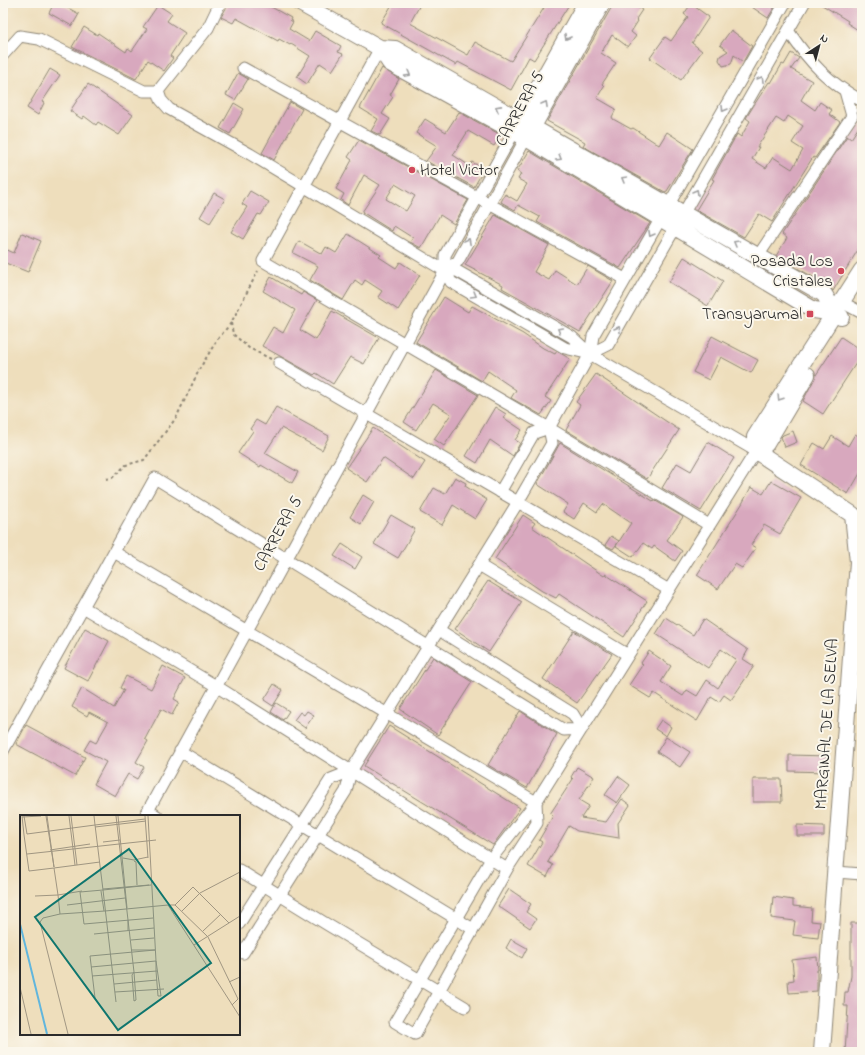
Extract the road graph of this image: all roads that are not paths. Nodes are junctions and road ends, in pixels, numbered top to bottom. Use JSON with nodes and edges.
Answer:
{"nodes":[{"id":1,"x":220,"y":3,"type":"edge"},
{"id":2,"x":300,"y":3,"type":"edge"},
{"id":3,"x":586,"y":3,"type":"edge"},
{"id":4,"x":602,"y":3,"type":"edge"},
{"id":5,"x":785,"y":3,"type":"edge"},
{"id":6,"x":804,"y":3,"type":"edge"},
{"id":7,"x":788,"y":32,"type":"junction"},
{"id":8,"x":380,"y":48,"type":"junction"},
{"id":9,"x":3,"y":55,"type":"edge"},
{"id":10,"x":243,"y":68,"type":"dead end"},
{"id":11,"x":158,"y":91,"type":"junction"},
{"id":12,"x":845,"y":91,"type":"junction"},
{"id":13,"x":862,"y":102,"type":"edge"},
{"id":14,"x":339,"y":121,"type":"junction"},
{"id":15,"x":523,"y":129,"type":"junction"},
{"id":16,"x":303,"y":187,"type":"junction"},
{"id":17,"x":477,"y":197,"type":"junction"},
{"id":18,"x":489,"y":203,"type":"junction"},
{"id":19,"x":668,"y":204,"type":"junction"},
{"id":20,"x":684,"y":213,"type":"junction"},
{"id":21,"x":660,"y":218,"type":"junction"},
{"id":22,"x":676,"y":227,"type":"junction"},
{"id":23,"x":758,"y":256,"type":"junction"},
{"id":24,"x":862,"y":270,"type":"edge"},
{"id":25,"x":445,"y":271,"type":"junction"},
{"id":26,"x":625,"y":279,"type":"junction"},
{"id":27,"x":862,"y":287,"type":"edge"},
{"id":28,"x":847,"y":312,"type":"edge"},
{"id":29,"x":404,"y":344,"type":"junction"},
{"id":30,"x":590,"y":354,"type":"junction"},
{"id":31,"x":279,"y":363,"type":"road end"},
{"id":32,"x":366,"y":414,"type":"junction"},
{"id":33,"x":549,"y":428,"type":"junction"},
{"id":34,"x":756,"y":451,"type":"junction"},
{"id":35,"x":500,"y":492,"type":"junction"},
{"id":36,"x":518,"y":502,"type":"junction"},
{"id":37,"x":857,"y":518,"type":"edge"},
{"id":38,"x":710,"y":525,"type":"junction"},
{"id":39,"x":114,"y":552,"type":"junction"},
{"id":40,"x":286,"y":559,"type":"junction"},
{"id":41,"x":479,"y":565,"type":"junction"},
{"id":42,"x":669,"y":590,"type":"junction"},
{"id":43,"x":83,"y":607,"type":"junction"},
{"id":44,"x":247,"y":630,"type":"junction"},
{"id":45,"x":439,"y":630,"type":"junction"},
{"id":46,"x":429,"y":646,"type":"junction"},
{"id":47,"x":628,"y":655,"type":"junction"},
{"id":48,"x":216,"y":686,"type":"junction"},
{"id":49,"x":387,"y":714,"type":"junction"},
{"id":50,"x":582,"y":729,"type":"junction"},
{"id":51,"x":3,"y":751,"type":"edge"},
{"id":52,"x":180,"y":751,"type":"junction"},
{"id":53,"x":351,"y":771,"type":"junction"},
{"id":54,"x":536,"y":802,"type":"junction"},
{"id":55,"x":150,"y":814,"type":"edge"},
{"id":56,"x":302,"y":825,"type":"junction"},
{"id":57,"x":318,"y":834,"type":"junction"},
{"id":58,"x":491,"y":859,"type":"junction"},
{"id":59,"x":507,"y":869,"type":"junction"},
{"id":60,"x":240,"y":871,"type":"edge"},
{"id":61,"x":836,"y":872,"type":"junction"},
{"id":62,"x":862,"y":874,"type":"edge"},
{"id":63,"x":264,"y":885,"type":"junction"},
{"id":64,"x":280,"y":895,"type":"junction"},
{"id":65,"x":456,"y":918,"type":"junction"},
{"id":66,"x":240,"y":922,"type":"edge"},
{"id":67,"x":473,"y":929,"type":"junction"},
{"id":68,"x":240,"y":952,"type":"edge"},
{"id":69,"x":419,"y":980,"type":"junction"},
{"id":70,"x":438,"y":992,"type":"junction"},
{"id":71,"x":465,"y":1007,"type":"dead end"},
{"id":72,"x":822,"y":1052,"type":"edge"}],
"edges":[{"from":1,"to":11,"type":"street"},
{"from":2,"to":8,"type":"street"},
{"from":3,"to":15,"type":"street","name":"CARRERA 5","one_way":true},
{"from":15,"to":4,"type":"street","name":"CARRERA 5","one_way":true},
{"from":5,"to":19,"type":"street","one_way":true},
{"from":6,"to":7,"type":"street"},
{"from":7,"to":12,"type":"street"},
{"from":20,"to":7,"type":"street","one_way":true},
{"from":8,"to":14,"type":"street"},
{"from":8,"to":15,"type":"street"},
{"from":9,"to":11,"type":"street"},
{"from":10,"to":14,"type":"street"},
{"from":11,"to":16,"type":"street"},
{"from":12,"to":13,"type":"street"},
{"from":12,"to":23,"type":"street"},
{"from":14,"to":16,"type":"street"},
{"from":14,"to":17,"type":"street"},
{"from":15,"to":17,"type":"street","name":"CARRERA 5"},
{"from":15,"to":18,"type":"street","name":"CARRERA 5"},
{"from":19,"to":15,"type":"street","one_way":true},
{"from":15,"to":21,"type":"street","one_way":true},
{"from":16,"to":25,"type":"street"},
{"from":16,"to":29,"type":"street"},
{"from":17,"to":18,"type":"street"},
{"from":17,"to":25,"type":"street","name":"CARRERA 5"},
{"from":25,"to":18,"type":"street","name":"CARRERA 5","one_way":true},
{"from":18,"to":26,"type":"street"},
{"from":19,"to":20,"type":"street"},
{"from":19,"to":21,"type":"street"},
{"from":20,"to":22,"type":"street"},
{"from":23,"to":20,"type":"street","one_way":true},
{"from":21,"to":22,"type":"street"},
{"from":21,"to":26,"type":"street","one_way":true},
{"from":22,"to":28,"type":"street"},
{"from":30,"to":22,"type":"street","one_way":true},
{"from":23,"to":28,"type":"street"},
{"from":24,"to":28,"type":"street"},
{"from":25,"to":29,"type":"street","name":"CARRERA 5"},
{"from":25,"to":30,"type":"street"},
{"from":26,"to":30,"type":"street"},
{"from":27,"to":28,"type":"street"},
{"from":28,"to":34,"type":"street"},
{"from":29,"to":32,"type":"street","name":"CARRERA 5"},
{"from":29,"to":33,"type":"street"},
{"from":30,"to":33,"type":"street"},
{"from":30,"to":34,"type":"street"},
{"from":31,"to":32,"type":"street"},
{"from":32,"to":35,"type":"street"},
{"from":32,"to":40,"type":"street","name":"CARRERA 5"},
{"from":33,"to":35,"type":"street"},
{"from":33,"to":36,"type":"street"},
{"from":33,"to":38,"type":"street"},
{"from":34,"to":37,"type":"street","name":"MARGINAL DE LA SELVA"},
{"from":34,"to":38,"type":"street"},
{"from":35,"to":36,"type":"street"},
{"from":36,"to":41,"type":"street"},
{"from":36,"to":42,"type":"street"},
{"from":37,"to":61,"type":"street","name":"MARGINAL DE LA SELVA"},
{"from":38,"to":42,"type":"street"},
{"from":39,"to":40,"type":"street"},
{"from":39,"to":43,"type":"street"},
{"from":39,"to":44,"type":"street"},
{"from":40,"to":44,"type":"street","name":"CARRERA 5"},
{"from":40,"to":46,"type":"street"},
{"from":41,"to":45,"type":"street"},
{"from":41,"to":47,"type":"street"},
{"from":42,"to":47,"type":"street"},
{"from":43,"to":48,"type":"street"},
{"from":43,"to":51,"type":"street"},
{"from":44,"to":48,"type":"street","name":"CARRERA 5"},
{"from":44,"to":49,"type":"street"},
{"from":45,"to":46,"type":"street"},
{"from":45,"to":50,"type":"street"},
{"from":46,"to":49,"type":"street"},
{"from":46,"to":50,"type":"street"},
{"from":47,"to":50,"type":"street"},
{"from":48,"to":52,"type":"street","name":"CARRERA 5"},
{"from":48,"to":53,"type":"street"},
{"from":49,"to":53,"type":"street"},
{"from":49,"to":54,"type":"street"},
{"from":50,"to":54,"type":"street"},
{"from":52,"to":55,"type":"street","name":"CARRERA 5"},
{"from":52,"to":56,"type":"street"},
{"from":53,"to":56,"type":"street"},
{"from":53,"to":57,"type":"street"},
{"from":53,"to":58,"type":"street"},
{"from":54,"to":58,"type":"street"},
{"from":54,"to":59,"type":"street"},
{"from":56,"to":57,"type":"street"},
{"from":56,"to":63,"type":"street"},
{"from":57,"to":64,"type":"street"},
{"from":57,"to":65,"type":"street"},
{"from":58,"to":59,"type":"street"},
{"from":58,"to":65,"type":"street"},
{"from":59,"to":67,"type":"street"},
{"from":60,"to":63,"type":"street"},
{"from":61,"to":62,"type":"street"},
{"from":61,"to":72,"type":"street","name":"MARGINAL DE LA SELVA"},
{"from":63,"to":64,"type":"street"},
{"from":63,"to":66,"type":"street"},
{"from":64,"to":68,"type":"street"},
{"from":64,"to":69,"type":"street"},
{"from":65,"to":67,"type":"street"},
{"from":65,"to":69,"type":"street"},
{"from":67,"to":70,"type":"street"},
{"from":69,"to":70,"type":"street"},
{"from":69,"to":70,"type":"street"},
{"from":70,"to":71,"type":"street"}]}
